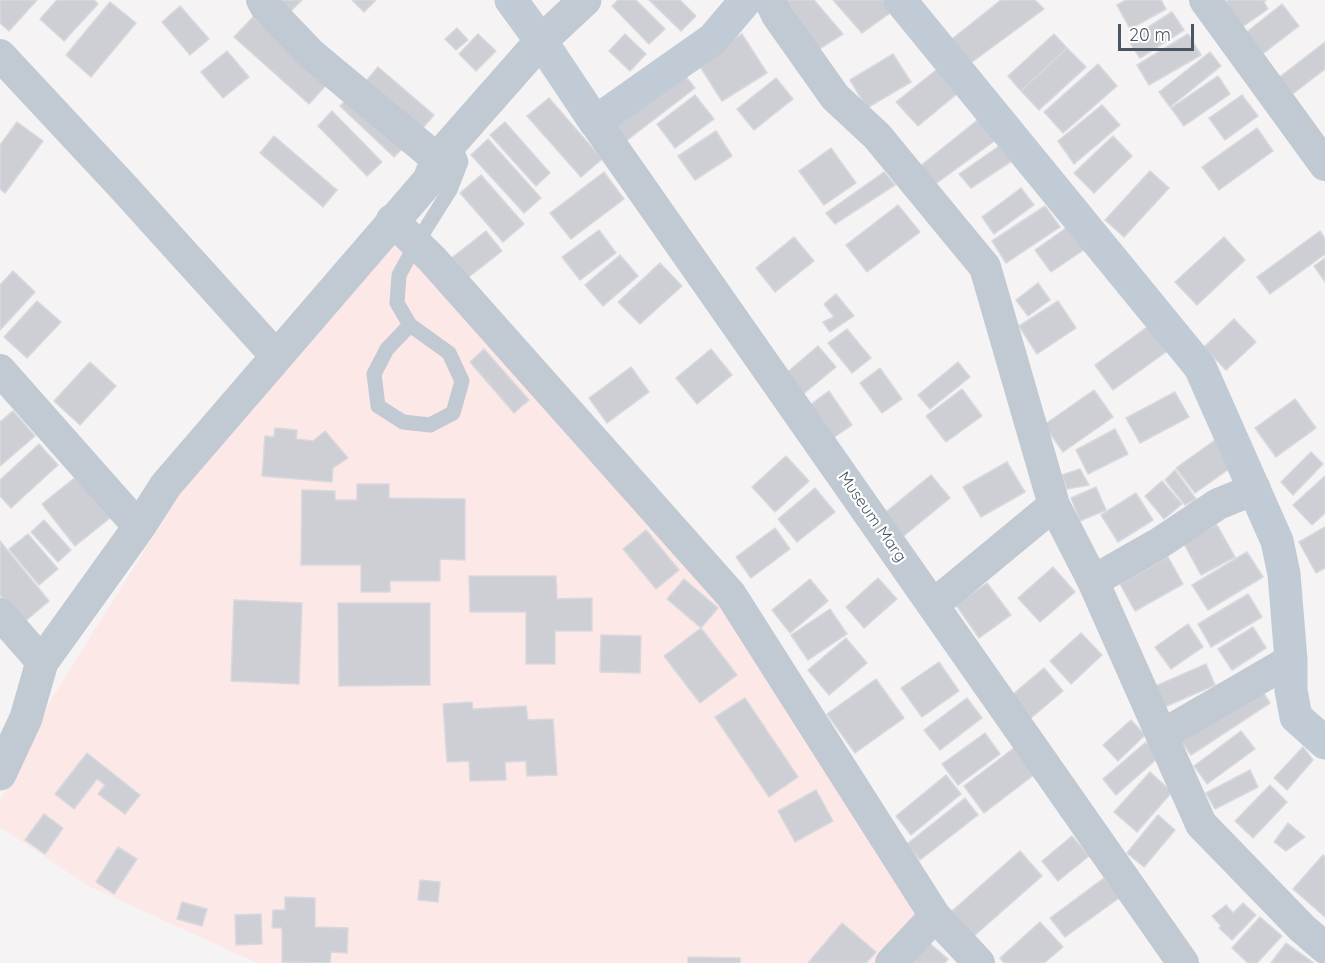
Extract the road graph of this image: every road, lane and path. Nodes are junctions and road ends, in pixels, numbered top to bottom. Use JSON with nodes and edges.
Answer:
{"nodes":[{"id":1,"x":262,"y":0,"type":"edge"},
{"id":2,"x":511,"y":0,"type":"edge"},
{"id":3,"x":585,"y":0,"type":"edge"},
{"id":4,"x":746,"y":0,"type":"edge"},
{"id":5,"x":770,"y":0,"type":"edge"},
{"id":6,"x":900,"y":0,"type":"edge"},
{"id":7,"x":1205,"y":0,"type":"edge"},
{"id":8,"x":541,"y":40,"type":"junction"},
{"id":9,"x":0,"y":55,"type":"edge"},
{"id":10,"x":595,"y":122,"type":"junction"},
{"id":11,"x":445,"y":150,"type":"junction"},
{"id":12,"x":1325,"y":165,"type":"edge"},
{"id":13,"x":392,"y":220,"type":"junction"},
{"id":14,"x":416,"y":243,"type":"junction"},
{"id":15,"x":410,"y":325,"type":"junction"},
{"id":16,"x":276,"y":356,"type":"junction"},
{"id":17,"x":0,"y":370,"type":"edge"},
{"id":18,"x":1255,"y":489,"type":"junction"},
{"id":19,"x":1054,"y":505,"type":"junction"},
{"id":20,"x":140,"y":527,"type":"junction"},
{"id":21,"x":1093,"y":581,"type":"junction"},
{"id":22,"x":933,"y":604,"type":"junction"},
{"id":23,"x":0,"y":614,"type":"edge"},
{"id":24,"x":1291,"y":660,"type":"junction"},
{"id":25,"x":42,"y":662,"type":"junction"},
{"id":26,"x":1162,"y":735,"type":"junction"},
{"id":27,"x":1325,"y":743,"type":"edge"},
{"id":28,"x":0,"y":774,"type":"edge"},
{"id":29,"x":935,"y":916,"type":"junction"},
{"id":30,"x":1325,"y":948,"type":"edge"},
{"id":31,"x":891,"y":963,"type":"edge"},
{"id":32,"x":979,"y":963,"type":"edge"},
{"id":33,"x":1184,"y":963,"type":"edge"}],
"edges":[{"from":1,"to":11,"type":"street"},
{"from":2,"to":8,"type":"main road"},
{"from":3,"to":8,"type":"street"},
{"from":4,"to":10,"type":"main road"},
{"from":5,"to":19,"type":"street"},
{"from":6,"to":18,"type":"main road"},
{"from":7,"to":12,"type":"street"},
{"from":8,"to":10,"type":"main road"},
{"from":8,"to":11,"type":"street"},
{"from":9,"to":16,"type":"street"},
{"from":10,"to":22,"type":"street","name":"Museum Marg"},
{"from":11,"to":13,"type":"street"},
{"from":11,"to":14,"type":"lane"},
{"from":13,"to":14,"type":"street"},
{"from":13,"to":16,"type":"street"},
{"from":14,"to":15,"type":"lane"},
{"from":14,"to":29,"type":"street"},
{"from":15,"to":15,"type":"lane"},
{"from":16,"to":20,"type":"street"},
{"from":17,"to":20,"type":"street"},
{"from":18,"to":21,"type":"street"},
{"from":18,"to":24,"type":"main road"},
{"from":19,"to":21,"type":"street"},
{"from":19,"to":22,"type":"street"},
{"from":20,"to":25,"type":"street"},
{"from":21,"to":26,"type":"street"},
{"from":22,"to":33,"type":"street","name":"Museum Marg"},
{"from":23,"to":25,"type":"street"},
{"from":24,"to":26,"type":"street"},
{"from":24,"to":27,"type":"main road"},
{"from":25,"to":28,"type":"street"},
{"from":26,"to":30,"type":"street"},
{"from":29,"to":31,"type":"street"},
{"from":29,"to":32,"type":"street"}]}
